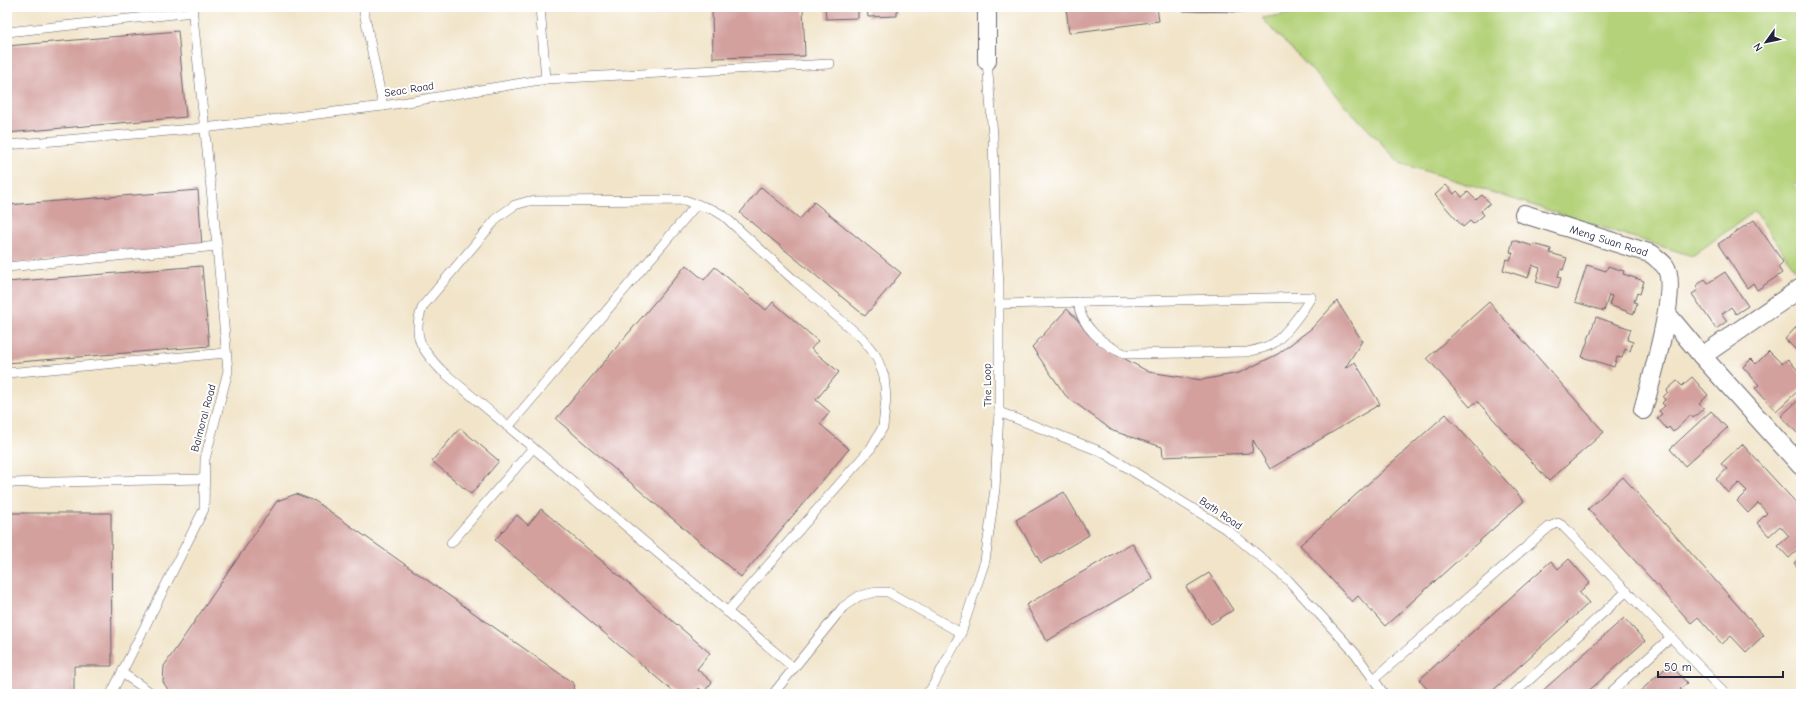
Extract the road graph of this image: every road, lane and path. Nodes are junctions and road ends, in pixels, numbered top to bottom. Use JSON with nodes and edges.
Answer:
{"nodes":[{"id":1,"x":364,"y":7,"type":"edge"},
{"id":2,"x":540,"y":7,"type":"edge"},
{"id":3,"x":987,"y":7,"type":"edge"},
{"id":4,"x":192,"y":9,"type":"edge"},
{"id":5,"x":7,"y":32,"type":"edge"},
{"id":6,"x":987,"y":61,"type":"joint"},
{"id":7,"x":830,"y":64,"type":"dead end"},
{"id":8,"x":546,"y":79,"type":"junction"},
{"id":9,"x":383,"y":106,"type":"junction"},
{"id":10,"x":204,"y":128,"type":"junction"},
{"id":11,"x":7,"y":145,"type":"edge"},
{"id":12,"x":698,"y":204,"type":"junction"},
{"id":13,"x":1524,"y":214,"type":"dead end"},
{"id":14,"x":217,"y":246,"type":"junction"},
{"id":15,"x":7,"y":267,"type":"edge"},
{"id":16,"x":1801,"y":288,"type":"edge"},
{"id":17,"x":1078,"y":302,"type":"junction"},
{"id":18,"x":999,"y":304,"type":"junction"},
{"id":19,"x":1667,"y":314,"type":"junction"},
{"id":20,"x":226,"y":353,"type":"junction"},
{"id":21,"x":1702,"y":356,"type":"junction"},
{"id":22,"x":7,"y":373,"type":"edge"},
{"id":23,"x":1643,"y":410,"type":"dead end"},
{"id":24,"x":999,"y":412,"type":"junction"},
{"id":25,"x":508,"y":427,"type":"junction"},
{"id":26,"x":533,"y":448,"type":"junction"},
{"id":27,"x":1801,"y":466,"type":"edge"},
{"id":28,"x":204,"y":479,"type":"junction"},
{"id":29,"x":7,"y":483,"type":"edge"},
{"id":30,"x":451,"y":543,"type":"dead end"},
{"id":31,"x":1627,"y":591,"type":"junction"},
{"id":32,"x":727,"y":612,"type":"junction"},
{"id":33,"x":961,"y":633,"type":"junction"},
{"id":34,"x":1671,"y":637,"type":"junction"},
{"id":35,"x":794,"y":668,"type":"junction"},
{"id":36,"x":122,"y":673,"type":"junction"},
{"id":37,"x":1374,"y":679,"type":"junction"},
{"id":38,"x":112,"y":694,"type":"edge"},
{"id":39,"x":153,"y":694,"type":"edge"},
{"id":40,"x":773,"y":694,"type":"edge"},
{"id":41,"x":926,"y":694,"type":"edge"},
{"id":42,"x":1384,"y":694,"type":"edge"},
{"id":43,"x":1514,"y":694,"type":"edge"},
{"id":44,"x":1609,"y":694,"type":"edge"},
{"id":45,"x":1726,"y":694,"type":"edge"}],
"edges":[{"from":1,"to":9,"type":"lane"},
{"from":2,"to":8,"type":"lane"},
{"from":3,"to":6,"type":"street"},
{"from":4,"to":5,"type":"lane"},
{"from":4,"to":10,"type":"lane","name":"Balmoral Road"},
{"from":6,"to":18,"type":"lane","name":"The Loop"},
{"from":7,"to":8,"type":"lane","name":"Seac Road"},
{"from":8,"to":9,"type":"lane","name":"Seac Road"},
{"from":9,"to":10,"type":"lane","name":"Seac Road"},
{"from":10,"to":11,"type":"lane","name":"Seac Road"},
{"from":10,"to":14,"type":"lane","name":"Balmoral Road"},
{"from":12,"to":25,"type":"lane"},
{"from":12,"to":25,"type":"lane"},
{"from":12,"to":32,"type":"lane"},
{"from":13,"to":19,"type":"street","name":"Meng Suan Road"},
{"from":14,"to":15,"type":"lane"},
{"from":14,"to":20,"type":"lane","name":"Balmoral Road"},
{"from":16,"to":21,"type":"street"},
{"from":17,"to":17,"type":"lane"},
{"from":17,"to":18,"type":"lane"},
{"from":18,"to":24,"type":"lane","name":"The Loop"},
{"from":19,"to":21,"type":"street"},
{"from":19,"to":23,"type":"street","name":"Meng Suan Road"},
{"from":20,"to":22,"type":"lane"},
{"from":20,"to":28,"type":"lane","name":"Balmoral Road"},
{"from":21,"to":27,"type":"street"},
{"from":24,"to":33,"type":"lane","name":"The Loop"},
{"from":24,"to":37,"type":"lane","name":"Bath Road"},
{"from":25,"to":26,"type":"lane"},
{"from":26,"to":30,"type":"lane"},
{"from":26,"to":32,"type":"lane"},
{"from":28,"to":29,"type":"lane"},
{"from":28,"to":36,"type":"lane","name":"Balmoral Road"},
{"from":31,"to":34,"type":"lane"},
{"from":31,"to":37,"type":"lane"},
{"from":31,"to":43,"type":"lane"},
{"from":32,"to":35,"type":"lane"},
{"from":33,"to":35,"type":"lane"},
{"from":33,"to":41,"type":"lane","name":"The Loop"},
{"from":34,"to":44,"type":"lane"},
{"from":34,"to":45,"type":"lane"},
{"from":35,"to":40,"type":"lane"},
{"from":36,"to":38,"type":"lane","name":"Balmoral Road"},
{"from":36,"to":39,"type":"lane"},
{"from":37,"to":42,"type":"lane","name":"Bath Road"}]}
